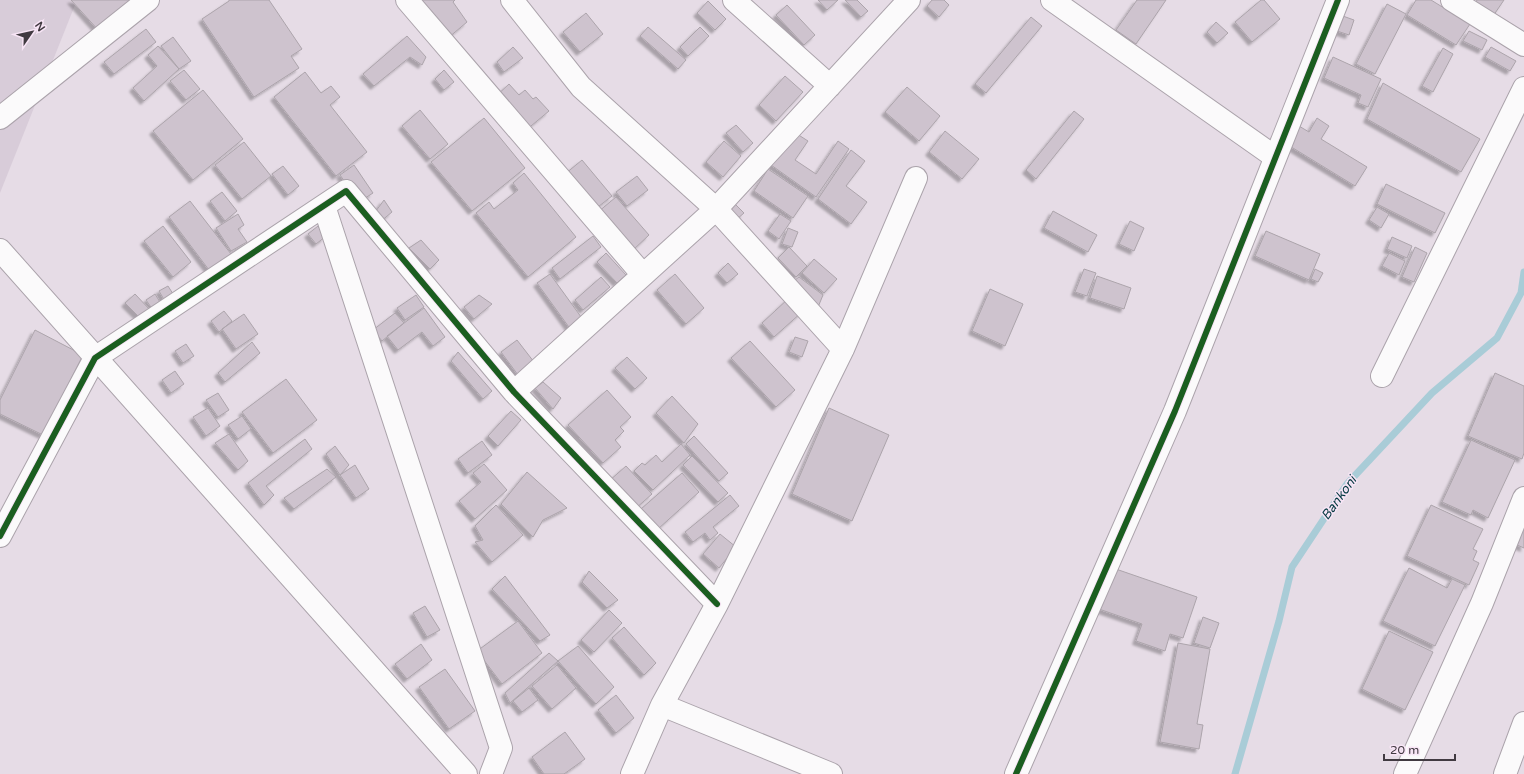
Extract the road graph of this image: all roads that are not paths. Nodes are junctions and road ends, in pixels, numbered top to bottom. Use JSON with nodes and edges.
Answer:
{"nodes":[{"id":1,"x":148,"y":0,"type":"edge"},
{"id":2,"x":407,"y":0,"type":"edge"},
{"id":3,"x":512,"y":0,"type":"edge"},
{"id":4,"x":734,"y":0,"type":"edge"},
{"id":5,"x":909,"y":0,"type":"edge"},
{"id":6,"x":1052,"y":0,"type":"edge"},
{"id":7,"x":1338,"y":0,"type":"edge"},
{"id":8,"x":1452,"y":0,"type":"edge"},
{"id":9,"x":1524,"y":45,"type":"edge"},
{"id":10,"x":830,"y":86,"type":"junction"},
{"id":11,"x":1524,"y":88,"type":"edge"},
{"id":12,"x":0,"y":118,"type":"edge"},
{"id":13,"x":1275,"y":157,"type":"junction"},
{"id":14,"x":916,"y":178,"type":"dead end"},
{"id":15,"x":324,"y":206,"type":"junction"},
{"id":16,"x":716,"y":209,"type":"junction"},
{"id":17,"x":0,"y":250,"type":"edge"},
{"id":18,"x":643,"y":275,"type":"junction"},
{"id":19,"x":843,"y":349,"type":"junction"},
{"id":20,"x":95,"y":358,"type":"junction"},
{"id":21,"x":1382,"y":376,"type":"dead end"},
{"id":22,"x":514,"y":392,"type":"junction"},
{"id":23,"x":1524,"y":498,"type":"edge"},
{"id":24,"x":0,"y":536,"type":"edge"},
{"id":25,"x":717,"y":604,"type":"junction"},
{"id":26,"x":662,"y":705,"type":"junction"},
{"id":27,"x":1524,"y":723,"type":"edge"},
{"id":28,"x":466,"y":774,"type":"edge"},
{"id":29,"x":491,"y":774,"type":"edge"},
{"id":30,"x":632,"y":774,"type":"edge"},
{"id":31,"x":831,"y":774,"type":"edge"},
{"id":32,"x":1016,"y":774,"type":"edge"},
{"id":33,"x":1405,"y":774,"type":"edge"},
{"id":34,"x":1505,"y":774,"type":"edge"}],
"edges":[{"from":1,"to":12,"type":"street"},
{"from":2,"to":18,"type":"street"},
{"from":3,"to":16,"type":"street"},
{"from":4,"to":10,"type":"street"},
{"from":5,"to":10,"type":"street"},
{"from":6,"to":13,"type":"street"},
{"from":7,"to":13,"type":"street"},
{"from":8,"to":9,"type":"street"},
{"from":10,"to":16,"type":"street"},
{"from":11,"to":21,"type":"street"},
{"from":13,"to":32,"type":"street"},
{"from":14,"to":19,"type":"street"},
{"from":15,"to":20,"type":"street"},
{"from":15,"to":22,"type":"street"},
{"from":15,"to":29,"type":"street"},
{"from":16,"to":18,"type":"street"},
{"from":16,"to":19,"type":"street"},
{"from":17,"to":20,"type":"street"},
{"from":18,"to":22,"type":"street"},
{"from":19,"to":25,"type":"street"},
{"from":20,"to":24,"type":"street"},
{"from":20,"to":28,"type":"street"},
{"from":22,"to":25,"type":"street"},
{"from":23,"to":33,"type":"street"},
{"from":25,"to":26,"type":"street"},
{"from":26,"to":30,"type":"street"},
{"from":26,"to":31,"type":"street"},
{"from":27,"to":34,"type":"street"}]}
